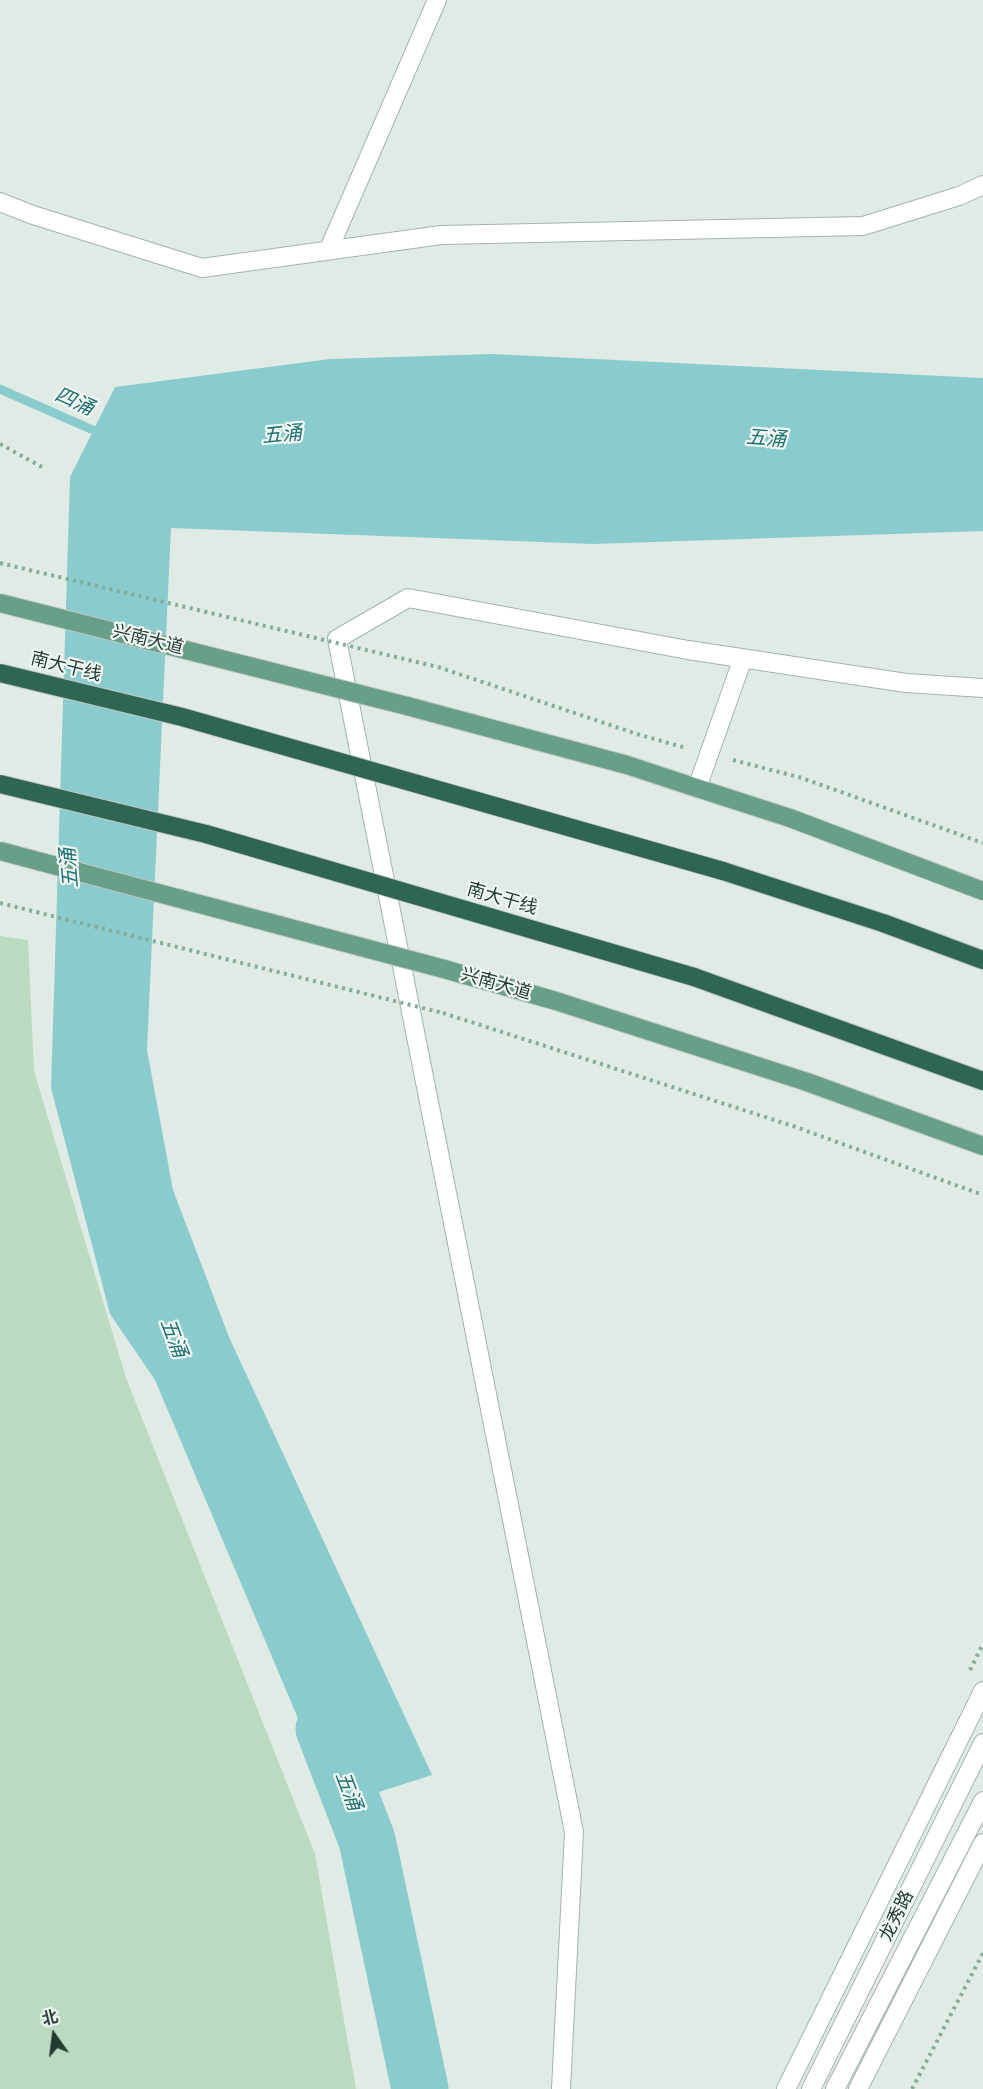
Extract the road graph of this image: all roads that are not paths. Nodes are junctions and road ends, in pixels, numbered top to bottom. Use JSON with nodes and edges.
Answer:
{"nodes":[{"id":1,"x":437,"y":0,"type":"edge"},
{"id":2,"x":983,"y":185,"type":"edge"},
{"id":3,"x":0,"y":202,"type":"edge"},
{"id":4,"x":328,"y":249,"type":"junction"},
{"id":5,"x":0,"y":603,"type":"edge"},
{"id":6,"x":742,"y":658,"type":"junction"},
{"id":7,"x":0,"y":673,"type":"edge"},
{"id":8,"x":983,"y":688,"type":"edge"},
{"id":9,"x":0,"y":784,"type":"edge"},
{"id":10,"x":697,"y":788,"type":"junction"},
{"id":11,"x":0,"y":851,"type":"edge"},
{"id":12,"x":983,"y":891,"type":"edge"},
{"id":13,"x":983,"y":960,"type":"edge"},
{"id":14,"x":983,"y":1081,"type":"edge"},
{"id":15,"x":983,"y":1146,"type":"edge"},
{"id":16,"x":983,"y":1691,"type":"edge"},
{"id":17,"x":983,"y":1743,"type":"edge"},
{"id":18,"x":983,"y":1801,"type":"edge"},
{"id":19,"x":983,"y":1843,"type":"edge"},
{"id":20,"x":561,"y":2089,"type":"edge"},
{"id":21,"x":786,"y":2089,"type":"edge"},
{"id":22,"x":811,"y":2089,"type":"edge"},
{"id":23,"x":835,"y":2089,"type":"edge"},
{"id":24,"x":858,"y":2089,"type":"edge"}],
"edges":[{"from":1,"to":4,"type":"street"},
{"from":2,"to":4,"type":"street"},
{"from":3,"to":4,"type":"street"},
{"from":5,"to":10,"type":"main road","name":"兴南大道","bridge":true},
{"from":6,"to":8,"type":"street"},
{"from":6,"to":10,"type":"street"},
{"from":6,"to":20,"type":"street"},
{"from":7,"to":13,"type":"highway","name":"南大干线","bridge":true},
{"from":9,"to":14,"type":"highway","name":"南大干线","bridge":true},
{"from":10,"to":12,"type":"main road","name":"兴南大道"},
{"from":11,"to":15,"type":"main road","name":"兴南大道","bridge":true},
{"from":16,"to":21,"type":"street"},
{"from":17,"to":22,"type":"street","name":"龙秀路"},
{"from":18,"to":23,"type":"street","name":"龙秀路"},
{"from":19,"to":24,"type":"street"}]}
